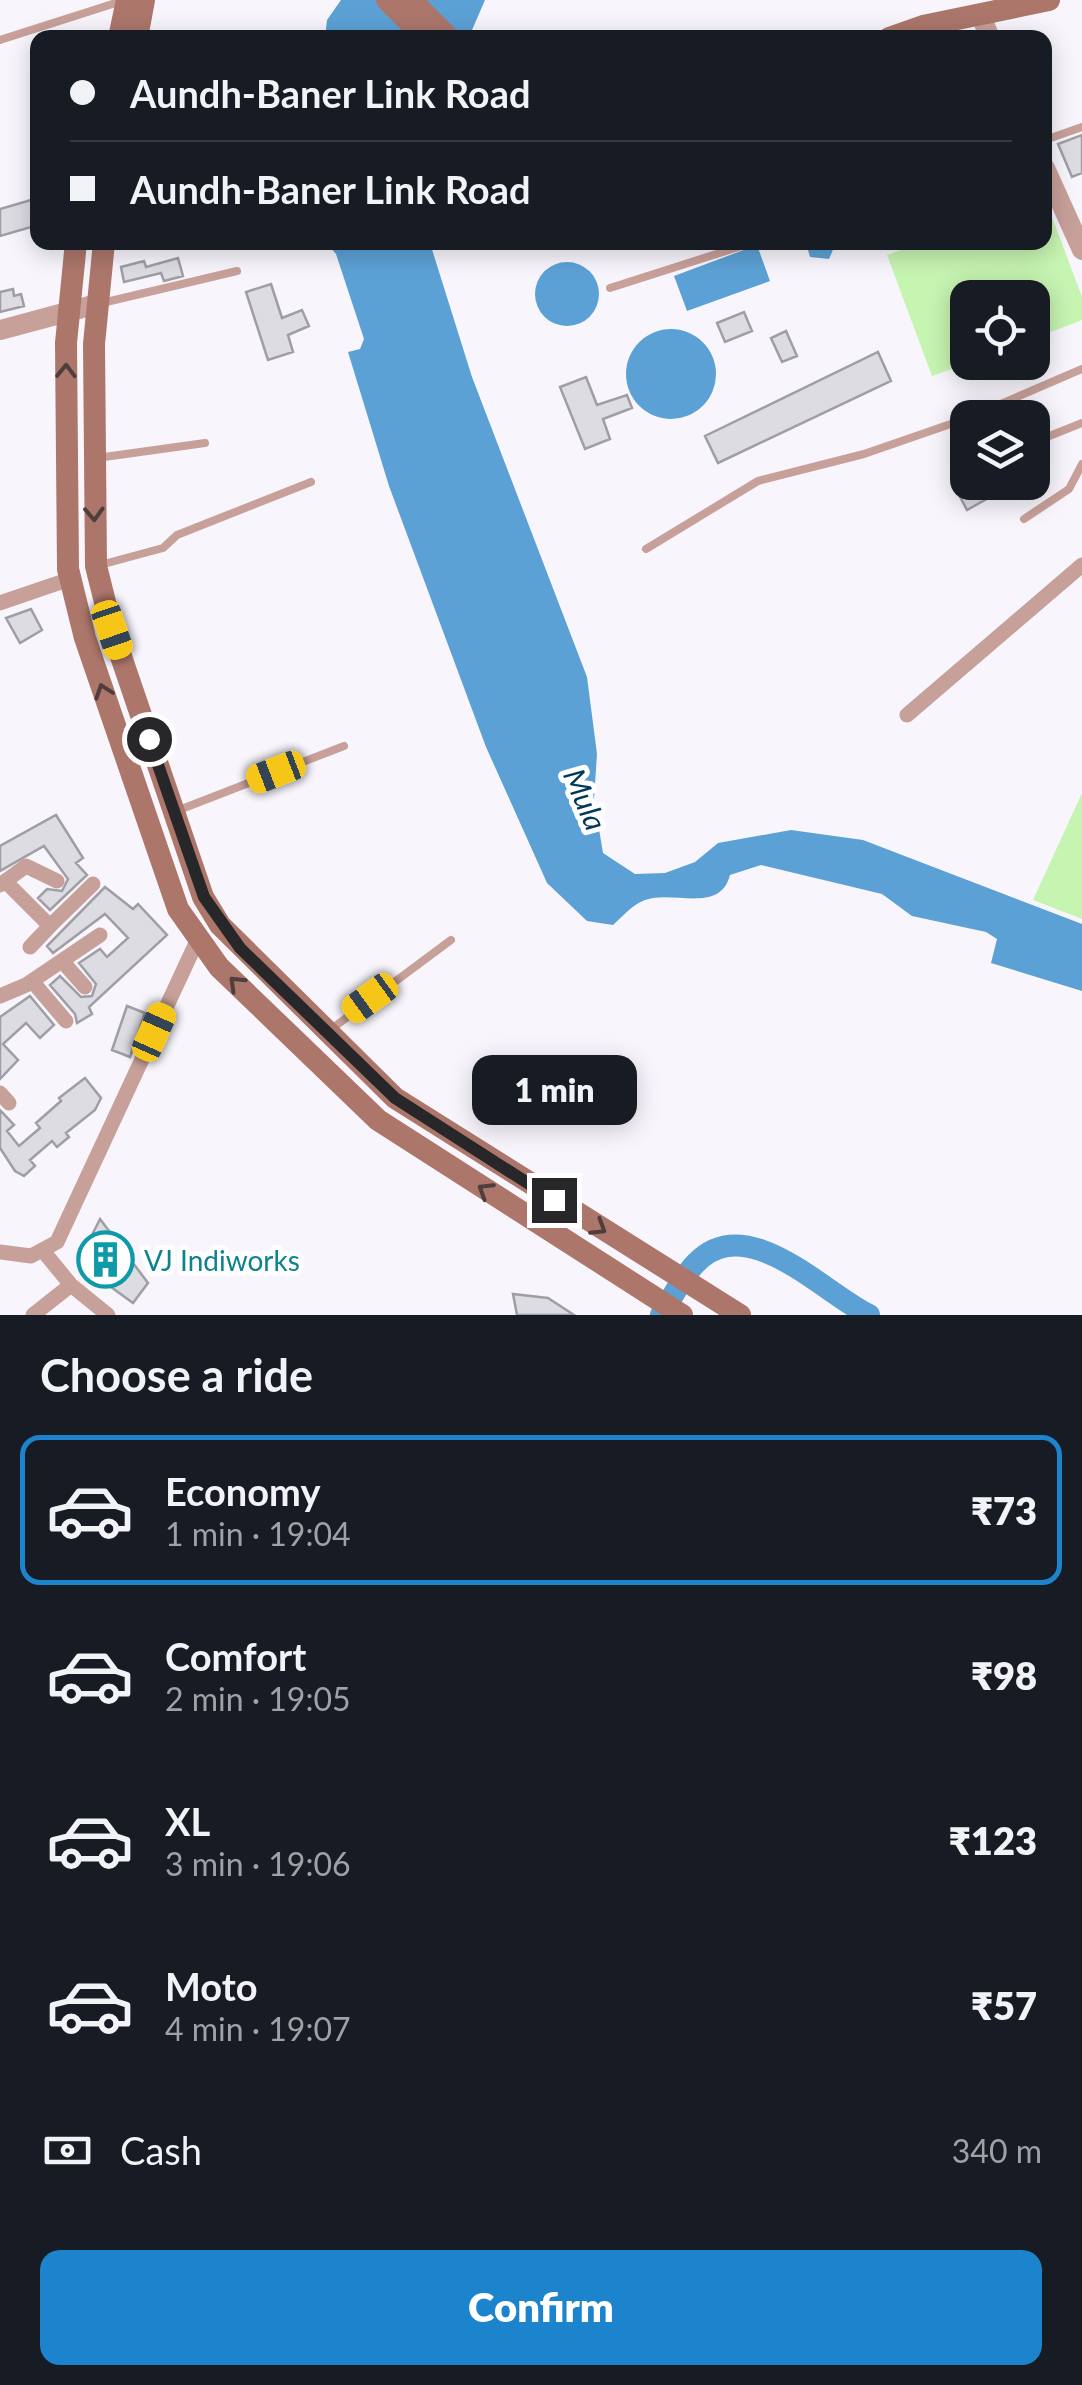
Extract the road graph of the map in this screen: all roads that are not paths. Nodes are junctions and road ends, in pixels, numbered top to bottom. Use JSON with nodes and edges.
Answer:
{"nodes":[{"id":1,"x":387,"y":0,"type":"edge"},
{"id":2,"x":411,"y":0,"type":"edge"},
{"id":3,"x":1049,"y":0,"type":"edge"},
{"id":4,"x":135,"y":10,"type":"edge"},
{"id":5,"x":986,"y":27,"type":"edge"},
{"id":6,"x":45,"y":30,"type":"edge"},
{"id":7,"x":417,"y":30,"type":"edge"},
{"id":8,"x":441,"y":30,"type":"edge"},
{"id":9,"x":912,"y":30,"type":"edge"},
{"id":10,"x":30,"y":33,"type":"edge"},
{"id":11,"x":0,"y":40,"type":"edge"},
{"id":12,"x":1082,"y":126,"type":"edge"},
{"id":13,"x":1052,"y":137,"type":"edge"},
{"id":14,"x":1052,"y":183,"type":"edge"},
{"id":15,"x":1081,"y":246,"type":"edge"},
{"id":16,"x":75,"y":250,"type":"edge"},
{"id":17,"x":103,"y":250,"type":"edge"},
{"id":18,"x":729,"y":250,"type":"edge"},
{"id":19,"x":237,"y":271,"type":"dead end"},
{"id":20,"x":610,"y":288,"type":"dead end"},
{"id":21,"x":97,"y":304,"type":"junction"},
{"id":22,"x":69,"y":312,"type":"junction"},
{"id":23,"x":0,"y":330,"type":"edge"},
{"id":24,"x":1082,"y":369,"type":"edge"},
{"id":25,"x":1010,"y":400,"type":"edge"},
{"id":26,"x":1082,"y":423,"type":"edge"},
{"id":27,"x":950,"y":424,"type":"edge"},
{"id":28,"x":1050,"y":436,"type":"edge"},
{"id":29,"x":206,"y":442,"type":"dead end"},
{"id":30,"x":92,"y":459,"type":"junction"},
{"id":31,"x":1082,"y":464,"type":"edge"},
{"id":32,"x":311,"y":482,"type":"dead end"},
{"id":33,"x":1024,"y":518,"type":"dead end"},
{"id":34,"x":646,"y":548,"type":"dead end"},
{"id":35,"x":1082,"y":564,"type":"edge"},
{"id":36,"x":96,"y":566,"type":"junction"},
{"id":37,"x":70,"y":579,"type":"junction"},
{"id":38,"x":0,"y":602,"type":"edge"},
{"id":39,"x":907,"y":716,"type":"dead end"},
{"id":40,"x":344,"y":746,"type":"dead end"},
{"id":41,"x":174,"y":812,"type":"junction"},
{"id":42,"x":57,"y":881,"type":"dead end"},
{"id":43,"x":2,"y":883,"type":"edge"},
{"id":44,"x":93,"y":884,"type":"dead end"},
{"id":45,"x":220,"y":925,"type":"junction"},
{"id":46,"x":50,"y":926,"type":"junction"},
{"id":47,"x":100,"y":935,"type":"dead end"},
{"id":48,"x":451,"y":940,"type":"dead end"},
{"id":49,"x":197,"y":941,"type":"junction"},
{"id":50,"x":30,"y":947,"type":"dead end"},
{"id":51,"x":62,"y":960,"type":"junction"},
{"id":52,"x":32,"y":981,"type":"junction"},
{"id":53,"x":85,"y":986,"type":"dead end"},
{"id":54,"x":0,"y":996,"type":"edge"},
{"id":55,"x":66,"y":1021,"type":"dead end"},
{"id":56,"x":327,"y":1033,"type":"junction"},
{"id":57,"x":0,"y":1252,"type":"edge"},
{"id":58,"x":44,"y":1252,"type":"junction"},
{"id":59,"x":70,"y":1285,"type":"junction"},
{"id":60,"x":736,"y":1313,"type":"edge"},
{"id":61,"x":33,"y":1315,"type":"edge"},
{"id":62,"x":108,"y":1315,"type":"edge"},
{"id":63,"x":682,"y":1315,"type":"edge"}],
"edges":[{"from":1,"to":7,"type":"main road"},
{"from":2,"to":8,"type":"main road"},
{"from":3,"to":5,"type":"main road"},
{"from":4,"to":6,"type":"lane"},
{"from":5,"to":9,"type":"main road"},
{"from":10,"to":11,"type":"lane"},
{"from":12,"to":13,"type":"lane"},
{"from":14,"to":15,"type":"street"},
{"from":16,"to":22,"type":"main road"},
{"from":17,"to":21,"type":"main road"},
{"from":18,"to":20,"type":"lane"},
{"from":19,"to":21,"type":"lane"},
{"from":21,"to":22,"type":"street"},
{"from":21,"to":30,"type":"main road"},
{"from":22,"to":23,"type":"street"},
{"from":37,"to":22,"type":"main road","one_way":true},
{"from":24,"to":25,"type":"lane"},
{"from":26,"to":28,"type":"lane"},
{"from":27,"to":34,"type":"lane"},
{"from":29,"to":30,"type":"lane"},
{"from":30,"to":36,"type":"main road","one_way":true},
{"from":31,"to":33,"type":"lane"},
{"from":32,"to":36,"type":"lane"},
{"from":35,"to":39,"type":"street"},
{"from":36,"to":41,"type":"main road"},
{"from":37,"to":38,"type":"street"},
{"from":49,"to":37,"type":"main road","one_way":true},
{"from":40,"to":41,"type":"lane"},
{"from":41,"to":45,"type":"main road"},
{"from":42,"to":43,"type":"street"},
{"from":43,"to":46,"type":"street"},
{"from":44,"to":46,"type":"street"},
{"from":45,"to":49,"type":"main road"},
{"from":45,"to":56,"type":"main road"},
{"from":46,"to":50,"type":"street"},
{"from":47,"to":51,"type":"street"},
{"from":48,"to":56,"type":"lane"},
{"from":49,"to":58,"type":"street"},
{"from":63,"to":49,"type":"main road","one_way":true},
{"from":51,"to":52,"type":"street"},
{"from":51,"to":53,"type":"street"},
{"from":52,"to":54,"type":"street"},
{"from":52,"to":55,"type":"street"},
{"from":56,"to":60,"type":"main road","one_way":true},
{"from":57,"to":58,"type":"street"},
{"from":58,"to":59,"type":"street"},
{"from":59,"to":61,"type":"street"},
{"from":59,"to":62,"type":"street"}]}
